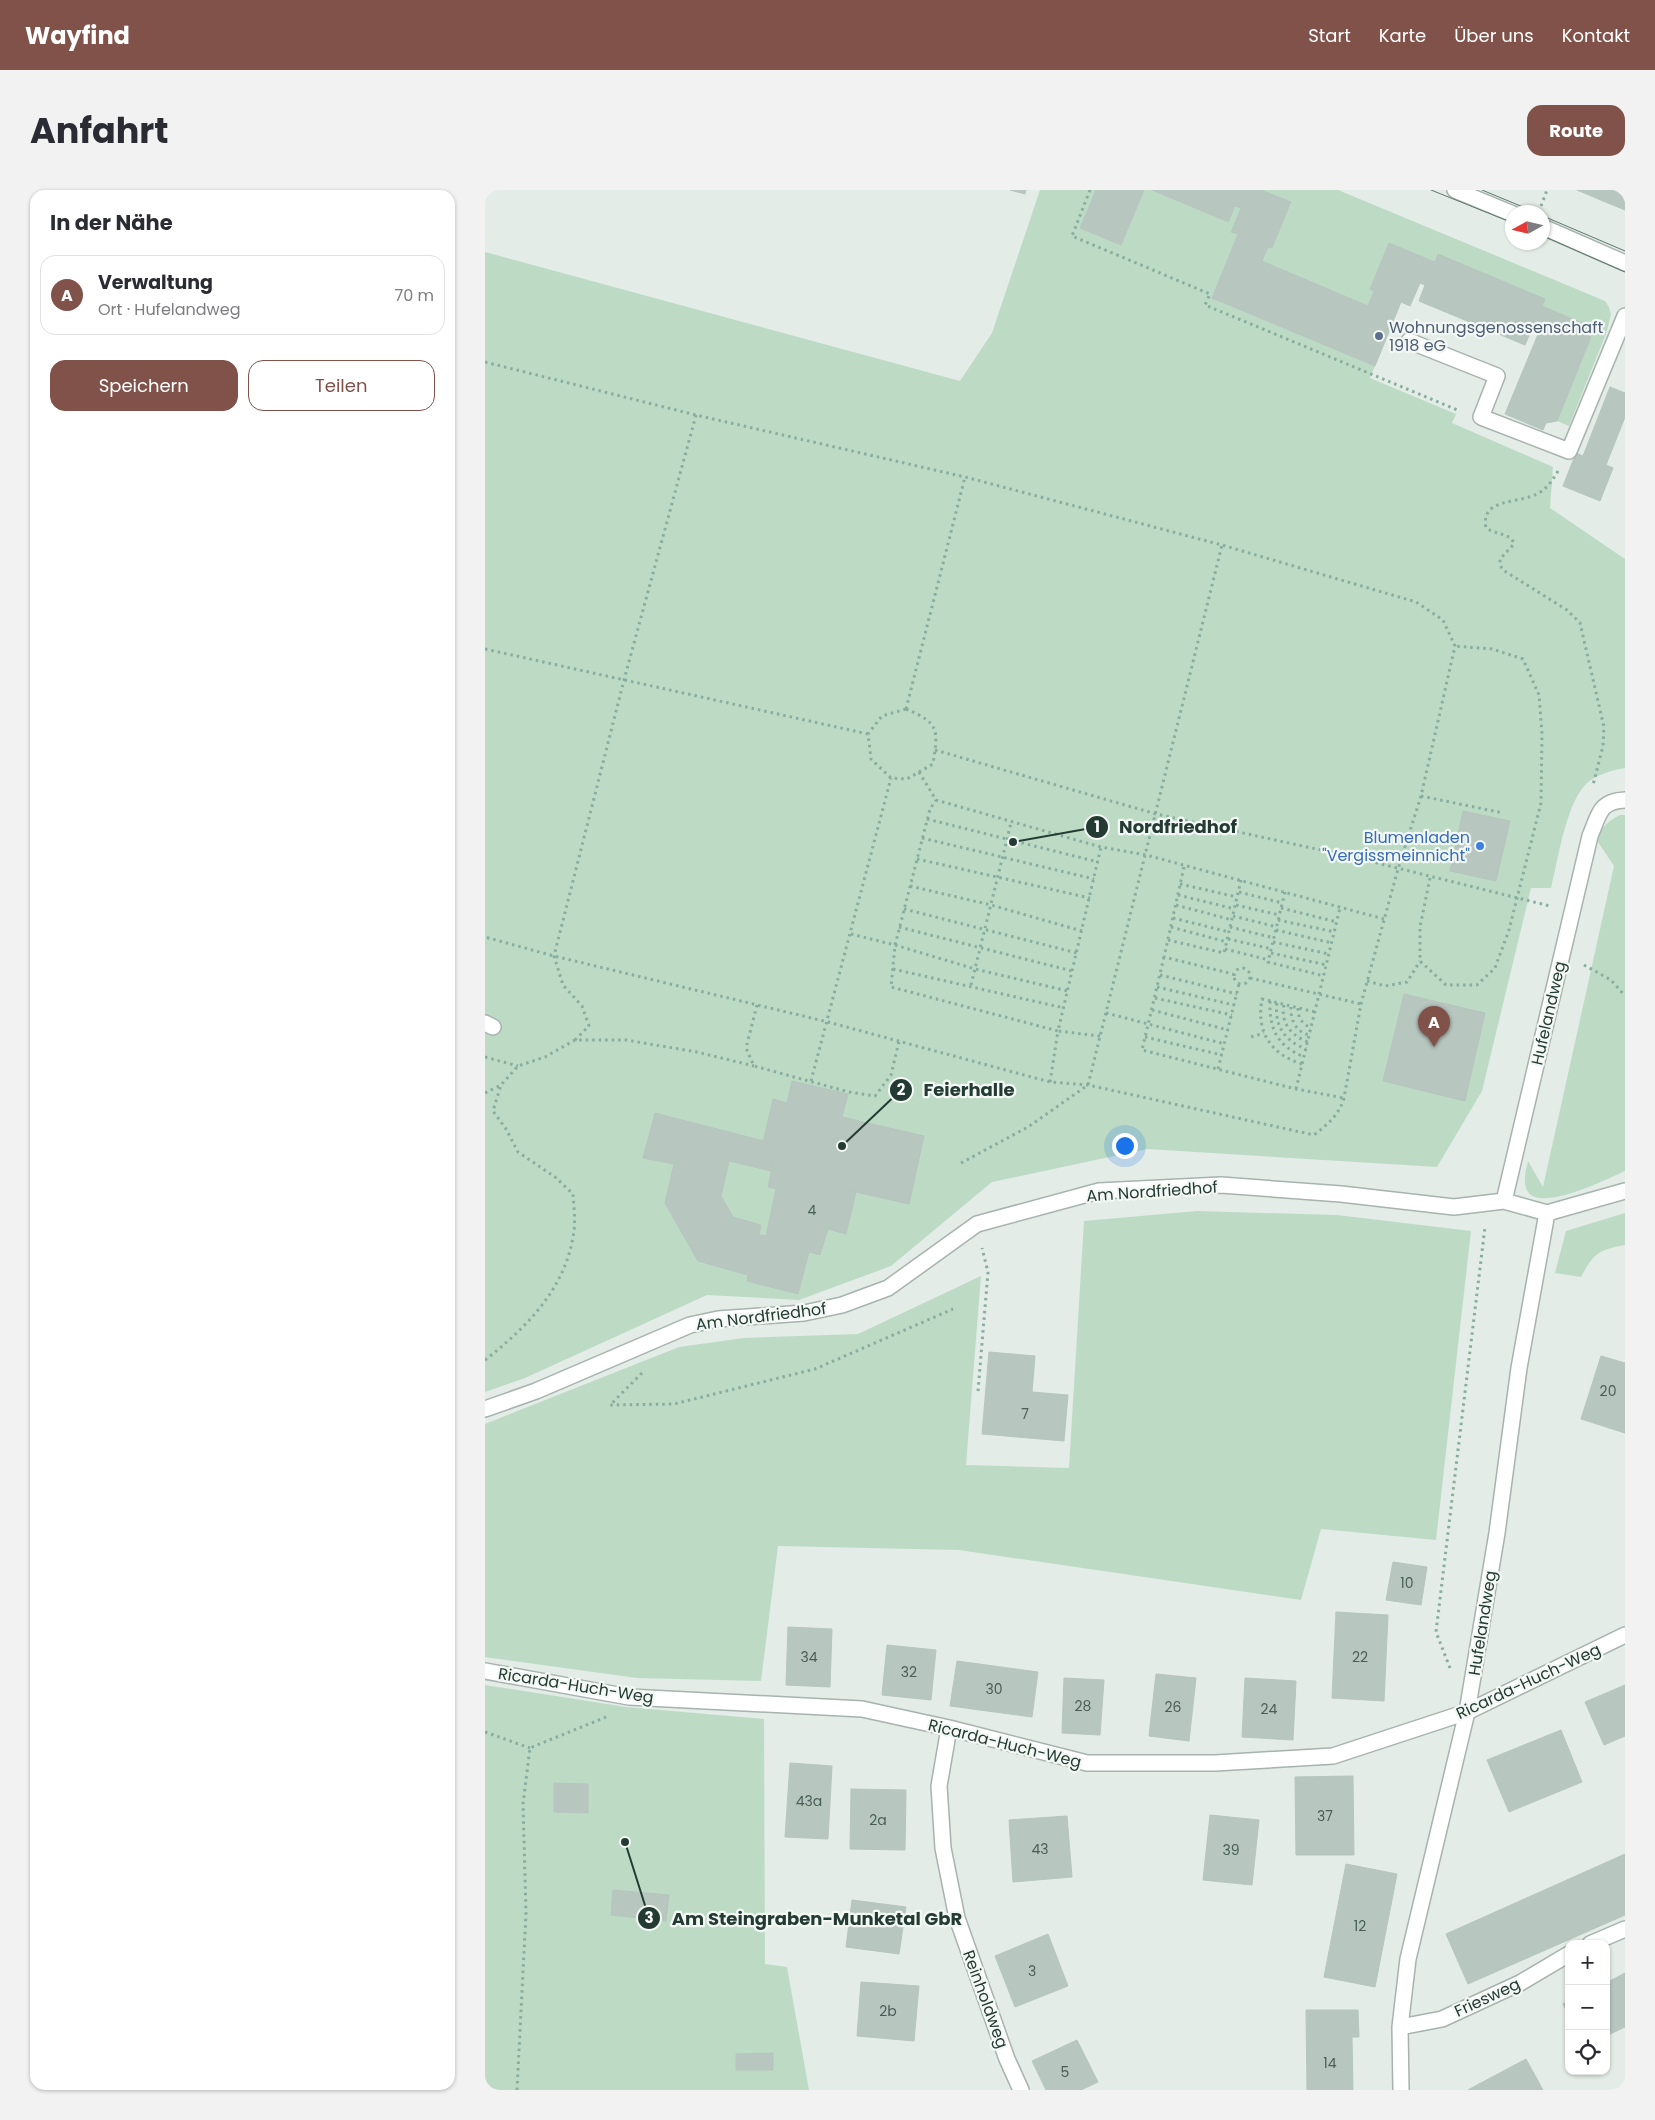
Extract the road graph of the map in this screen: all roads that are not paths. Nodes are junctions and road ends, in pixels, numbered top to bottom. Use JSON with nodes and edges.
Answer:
{"nodes":[{"id":1,"x":1455,"y":190,"type":"edge"},
{"id":2,"x":1505,"y":211,"type":"edge"},
{"id":3,"x":1550,"y":230,"type":"edge"},
{"id":4,"x":1625,"y":263,"type":"edge"},
{"id":5,"x":1625,"y":316,"type":"edge"},
{"id":6,"x":1409,"y":341,"type":"dead end"},
{"id":7,"x":1625,"y":800,"type":"edge"},
{"id":8,"x":1625,"y":1191,"type":"edge"},
{"id":9,"x":1504,"y":1202,"type":"junction"},
{"id":10,"x":1547,"y":1213,"type":"junction"},
{"id":11,"x":485,"y":1410,"type":"edge"},
{"id":12,"x":1625,"y":1635,"type":"edge"},
{"id":13,"x":485,"y":1671,"type":"edge"},
{"id":14,"x":1467,"y":1712,"type":"junction"},
{"id":15,"x":949,"y":1728,"type":"junction"},
{"id":16,"x":1625,"y":1929,"type":"edge"},
{"id":17,"x":1599,"y":1940,"type":"edge"},
{"id":18,"x":1565,"y":1956,"type":"edge"},
{"id":19,"x":1400,"y":2027,"type":"junction"},
{"id":20,"x":1021,"y":2090,"type":"edge"},
{"id":21,"x":1401,"y":2090,"type":"edge"}],
"edges":[{"from":1,"to":2,"type":"street"},
{"from":3,"to":4,"type":"street"},
{"from":5,"to":6,"type":"street"},
{"from":7,"to":9,"type":"street","name":"Hufelandweg"},
{"from":8,"to":10,"type":"street"},
{"from":9,"to":10,"type":"street"},
{"from":9,"to":11,"type":"street","name":"Am Nordfriedhof"},
{"from":10,"to":14,"type":"street","name":"Hufelandweg"},
{"from":12,"to":14,"type":"street","name":"Ricarda-Huch-Weg"},
{"from":13,"to":15,"type":"street","name":"Ricarda-Huch-Weg"},
{"from":14,"to":15,"type":"street","name":"Ricarda-Huch-Weg"},
{"from":14,"to":19,"type":"street","name":"Hufelandweg"},
{"from":15,"to":20,"type":"street","name":"Reinholdweg"},
{"from":16,"to":17,"type":"street"},
{"from":18,"to":19,"type":"street","name":"Friesweg"},
{"from":19,"to":21,"type":"street","name":"Hufelandweg"}]}
